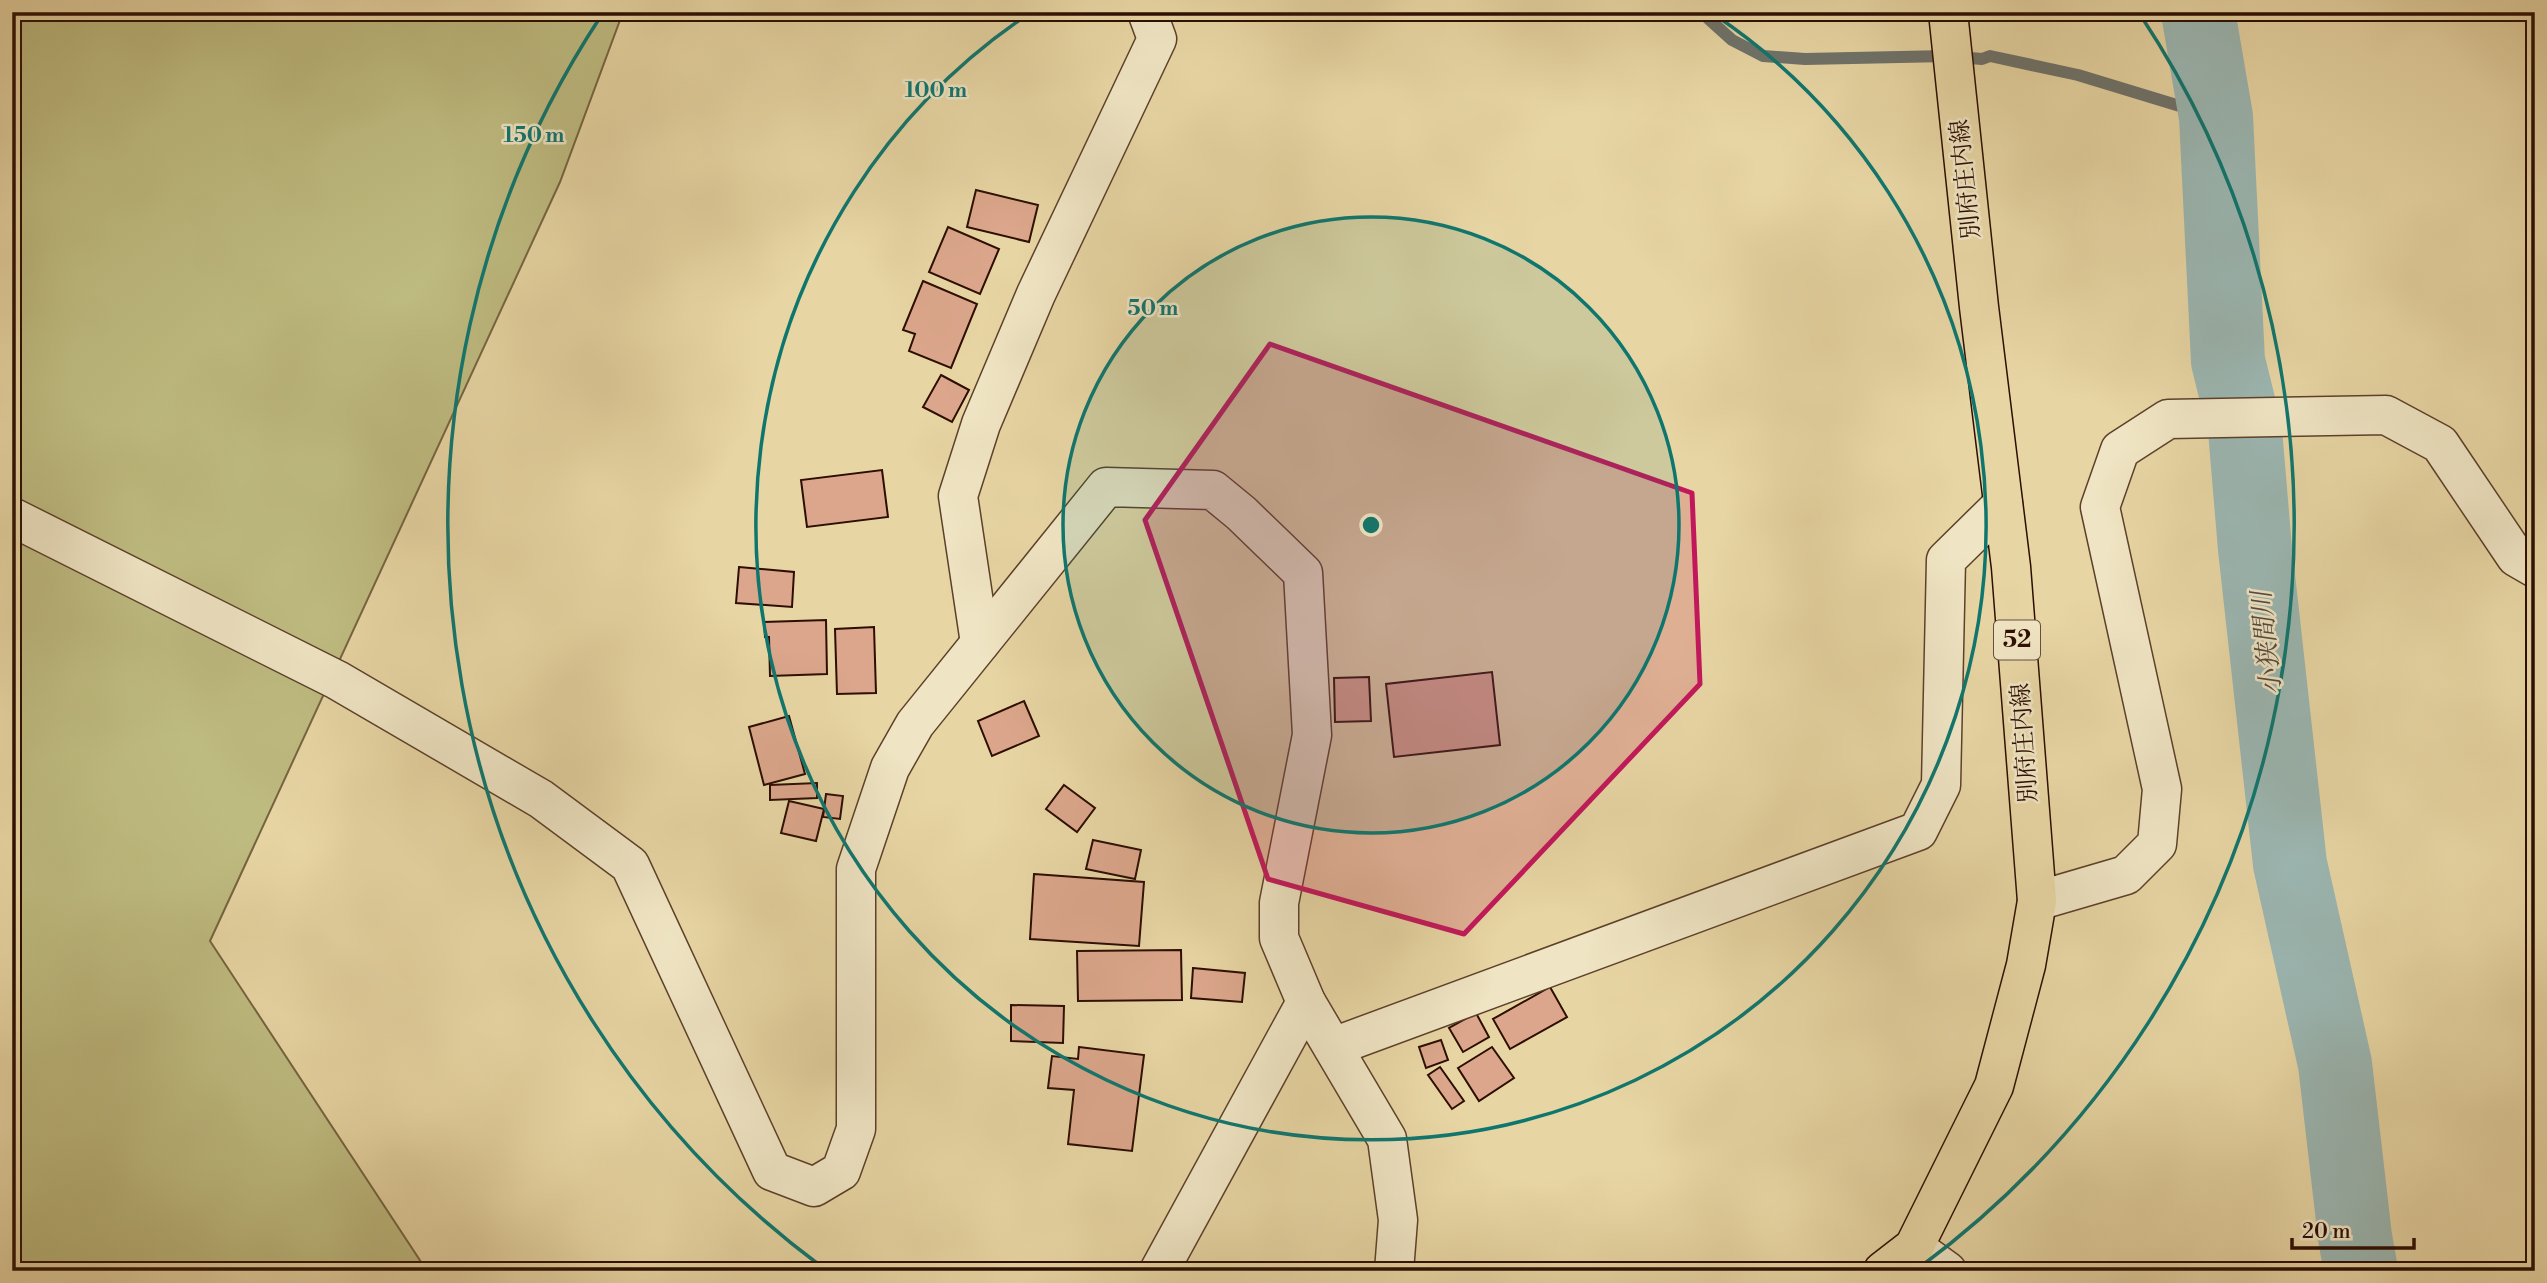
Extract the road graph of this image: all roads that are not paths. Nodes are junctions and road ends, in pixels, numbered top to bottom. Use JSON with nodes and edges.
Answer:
{"nodes":[{"id":1,"x":1147,"y":12,"type":"edge"},
{"id":2,"x":1948,"y":12,"type":"edge"},
{"id":3,"x":2003,"y":504,"type":"junction"},
{"id":4,"x":12,"y":517,"type":"edge"},
{"id":5,"x":2535,"y":568,"type":"edge"},
{"id":6,"x":980,"y":643,"type":"junction"},
{"id":7,"x":2037,"y":901,"type":"junction"},
{"id":8,"x":1306,"y":1002,"type":"junction"},
{"id":9,"x":1333,"y":1047,"type":"junction"},
{"id":10,"x":1914,"y":1247,"type":"junction"},
{"id":11,"x":1159,"y":1271,"type":"edge"},
{"id":12,"x":1394,"y":1271,"type":"edge"},
{"id":13,"x":1883,"y":1271,"type":"edge"},
{"id":14,"x":1947,"y":1271,"type":"edge"}],
"edges":[{"from":1,"to":6,"type":"street"},
{"from":2,"to":3,"type":"main road","name":"別府庄内線","number":"52"},
{"from":3,"to":7,"type":"main road","name":"別府庄内線","number":"52"},
{"from":3,"to":9,"type":"street"},
{"from":4,"to":6,"type":"street"},
{"from":5,"to":7,"type":"street"},
{"from":6,"to":8,"type":"street"},
{"from":7,"to":10,"type":"main road","name":"別府庄内線","number":"52"},
{"from":8,"to":9,"type":"street"},
{"from":8,"to":11,"type":"street"},
{"from":9,"to":12,"type":"street"},
{"from":10,"to":13,"type":"main road","name":"別府庄内線","number":"52"},
{"from":10,"to":14,"type":"street"}]}
